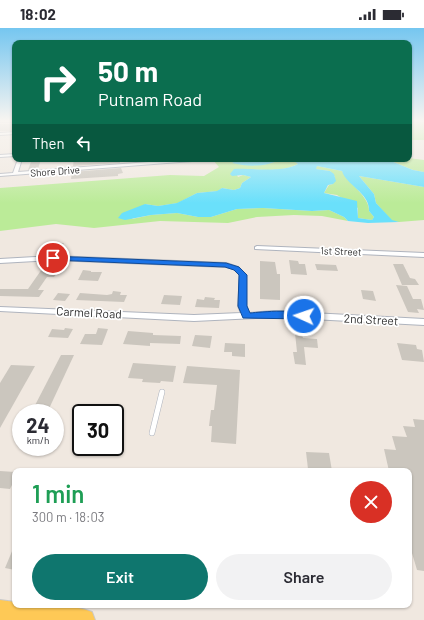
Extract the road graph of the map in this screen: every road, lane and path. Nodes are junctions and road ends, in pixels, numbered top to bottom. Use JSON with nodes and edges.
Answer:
{"nodes":[{"id":1,"x":12,"y":154,"type":"edge"},
{"id":2,"x":0,"y":156,"type":"edge"},
{"id":3,"x":19,"y":162,"type":"edge"},
{"id":4,"x":168,"y":162,"type":"edge"},
{"id":5,"x":15,"y":174,"type":"junction"},
{"id":6,"x":0,"y":175,"type":"edge"},
{"id":7,"x":257,"y":248,"type":"dead end"},
{"id":8,"x":424,"y":255,"type":"edge"},
{"id":9,"x":0,"y":261,"type":"edge"},
{"id":10,"x":0,"y":309,"type":"edge"},
{"id":11,"x":246,"y":316,"type":"junction"},
{"id":12,"x":424,"y":322,"type":"edge"},
{"id":13,"x":162,"y":392,"type":"dead end"},
{"id":14,"x":152,"y":433,"type":"dead end"},
{"id":15,"x":0,"y":611,"type":"edge"},
{"id":16,"x":84,"y":620,"type":"edge"}],
"edges":[{"from":1,"to":2,"type":"street"},
{"from":3,"to":5,"type":"street"},
{"from":4,"to":5,"type":"street","name":"Shore Drive"},
{"from":5,"to":6,"type":"street","name":"Shore Drive"},
{"from":7,"to":8,"type":"street","name":"1st Street"},
{"from":9,"to":11,"type":"street"},
{"from":10,"to":11,"type":"street","name":"Carmel Road"},
{"from":11,"to":12,"type":"street","name":"2nd Street"},
{"from":13,"to":14,"type":"lane"},
{"from":15,"to":16,"type":"main road"}]}
